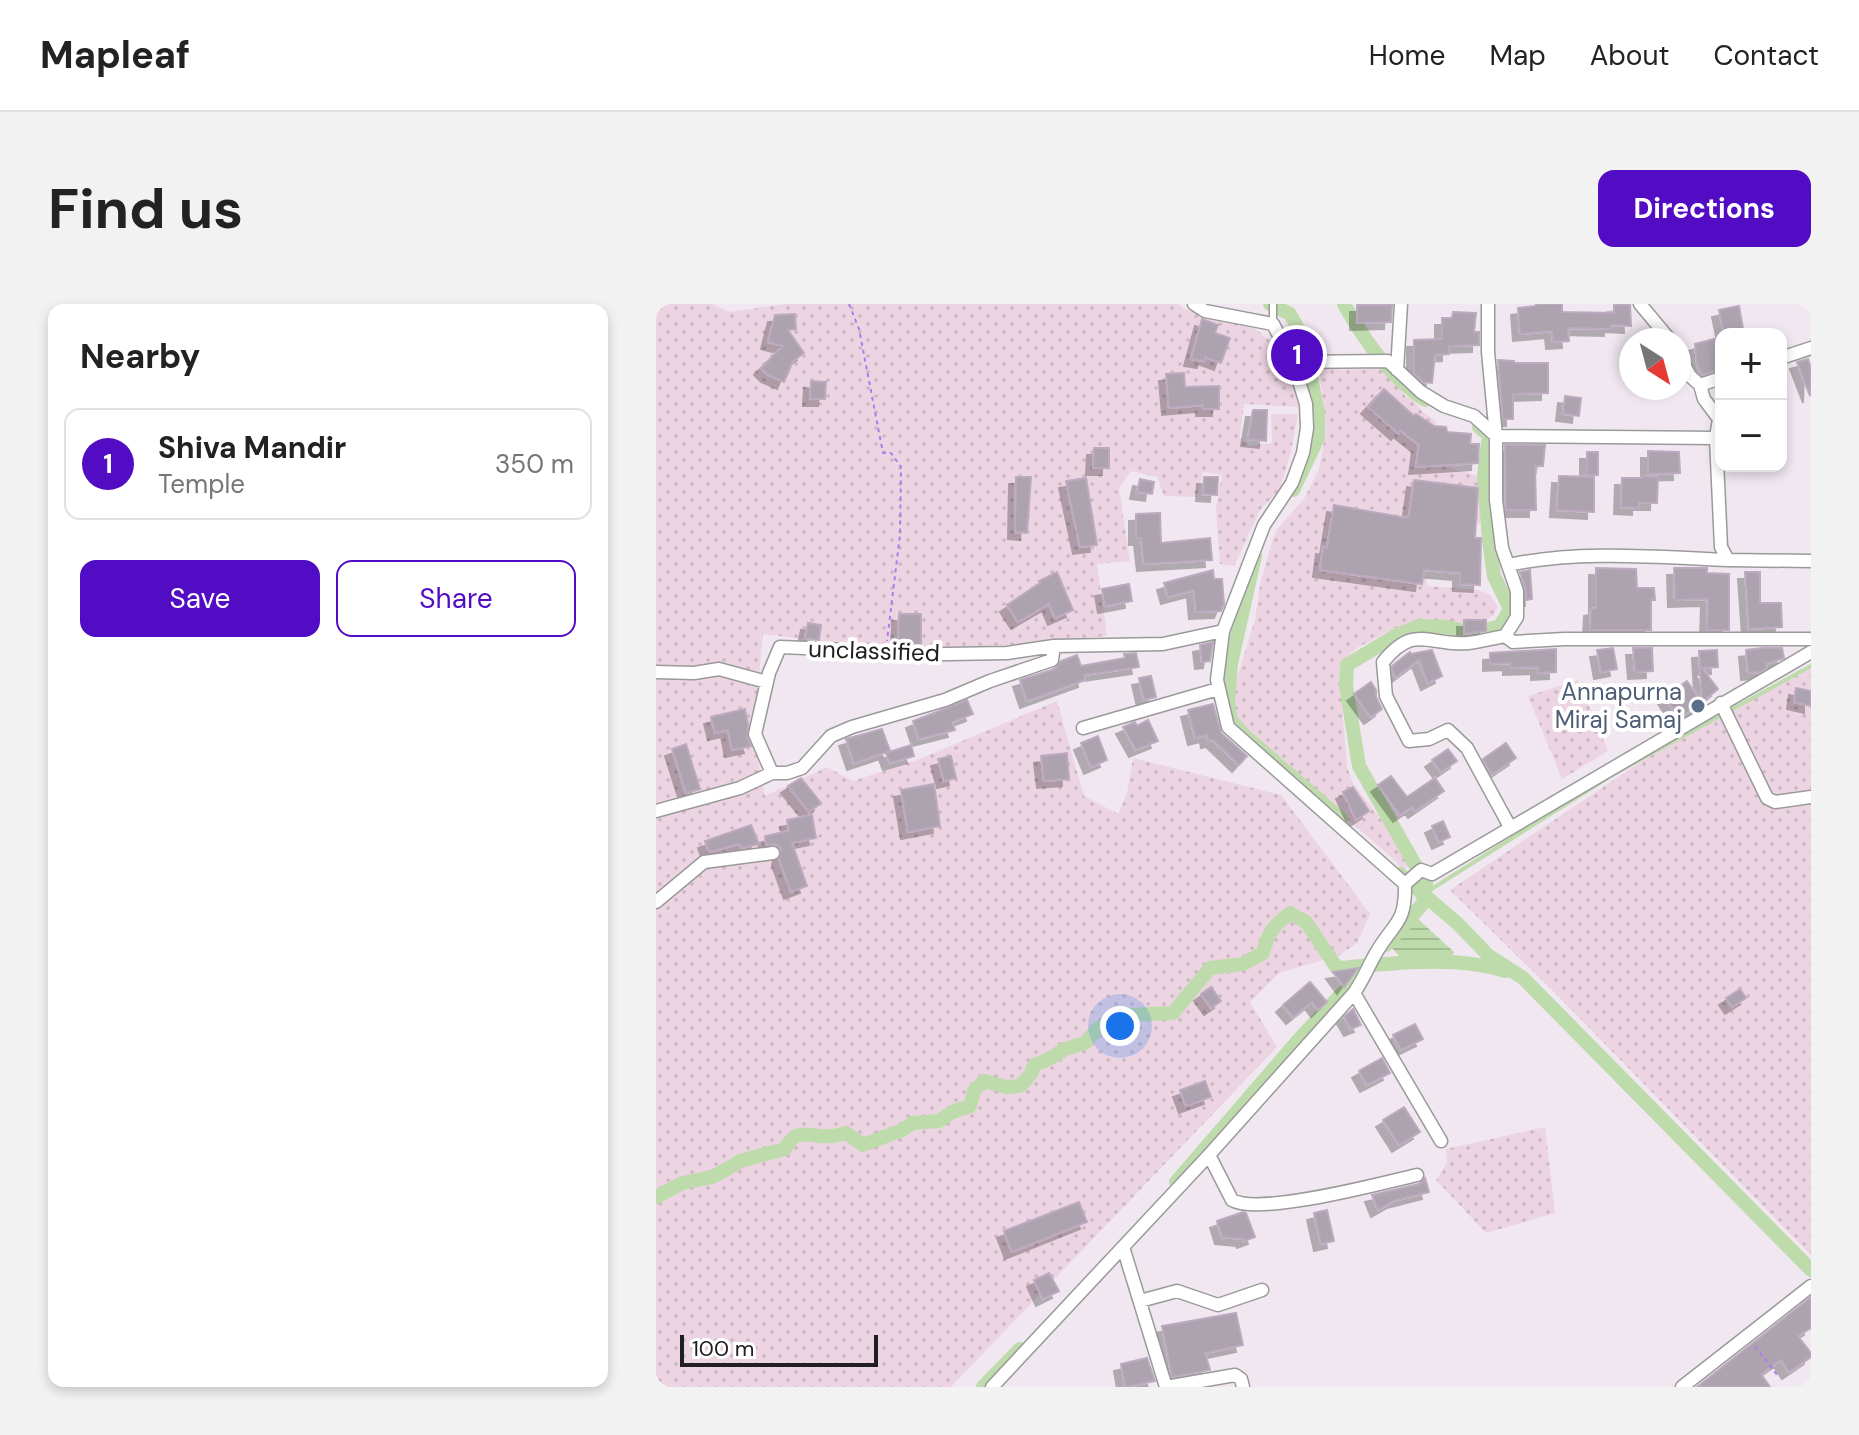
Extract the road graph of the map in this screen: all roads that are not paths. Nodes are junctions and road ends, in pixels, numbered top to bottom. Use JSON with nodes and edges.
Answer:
{"nodes":[{"id":1,"x":1194,"y":304,"type":"edge"},
{"id":2,"x":1273,"y":304,"type":"edge"},
{"id":3,"x":1401,"y":304,"type":"edge"},
{"id":4,"x":1488,"y":304,"type":"edge"},
{"id":5,"x":1640,"y":304,"type":"edge"},
{"id":6,"x":1273,"y":324,"type":"junction"},
{"id":7,"x":1660,"y":328,"type":"edge"},
{"id":8,"x":1811,"y":348,"type":"edge"},
{"id":9,"x":1787,"y":356,"type":"edge"},
{"id":10,"x":1296,"y":362,"type":"junction"},
{"id":11,"x":1393,"y":366,"type":"junction"},
{"id":12,"x":1691,"y":377,"type":"edge"},
{"id":13,"x":1715,"y":380,"type":"edge"},
{"id":14,"x":1700,"y":385,"type":"junction"},
{"id":15,"x":1715,"y":414,"type":"edge"},
{"id":16,"x":1496,"y":436,"type":"junction"},
{"id":17,"x":1715,"y":438,"type":"edge"},
{"id":18,"x":1718,"y":472,"type":"edge"},
{"id":19,"x":1728,"y":560,"type":"junction"},
{"id":20,"x":1811,"y":561,"type":"edge"},
{"id":21,"x":1508,"y":565,"type":"junction"},
{"id":22,"x":1223,"y":631,"type":"junction"},
{"id":23,"x":1505,"y":636,"type":"junction"},
{"id":24,"x":1811,"y":639,"type":"edge"},
{"id":25,"x":1054,"y":646,"type":"junction"},
{"id":26,"x":1811,"y":652,"type":"edge"},
{"id":27,"x":656,"y":672,"type":"edge"},
{"id":28,"x":767,"y":682,"type":"junction"},
{"id":29,"x":1218,"y":689,"type":"junction"},
{"id":30,"x":1721,"y":703,"type":"junction"},
{"id":31,"x":1083,"y":728,"type":"dead end"},
{"id":32,"x":772,"y":773,"type":"junction"},
{"id":33,"x":1811,"y":797,"type":"edge"},
{"id":34,"x":656,"y":811,"type":"edge"},
{"id":35,"x":1510,"y":827,"type":"junction"},
{"id":36,"x":773,"y":853,"type":"dead end"},
{"id":37,"x":1405,"y":884,"type":"junction"},
{"id":38,"x":656,"y":902,"type":"edge"},
{"id":39,"x":1354,"y":993,"type":"junction"},
{"id":40,"x":1441,"y":1141,"type":"dead end"},
{"id":41,"x":1209,"y":1155,"type":"junction"},
{"id":42,"x":1417,"y":1175,"type":"dead end"},
{"id":43,"x":1123,"y":1247,"type":"junction"},
{"id":44,"x":1811,"y":1286,"type":"edge"},
{"id":45,"x":1262,"y":1290,"type":"dead end"},
{"id":46,"x":1140,"y":1301,"type":"junction"},
{"id":47,"x":992,"y":1387,"type":"edge"},
{"id":48,"x":1166,"y":1387,"type":"edge"},
{"id":49,"x":1243,"y":1387,"type":"edge"},
{"id":50,"x":1682,"y":1387,"type":"edge"}],
"edges":[{"from":1,"to":6,"type":"street"},
{"from":2,"to":6,"type":"lane"},
{"from":3,"to":11,"type":"street"},
{"from":4,"to":16,"type":"street"},
{"from":5,"to":7,"type":"street"},
{"from":6,"to":10,"type":"street"},
{"from":8,"to":9,"type":"street"},
{"from":10,"to":11,"type":"street"},
{"from":10,"to":22,"type":"street"},
{"from":11,"to":16,"type":"street"},
{"from":12,"to":14,"type":"street"},
{"from":13,"to":14,"type":"street"},
{"from":14,"to":15,"type":"street"},
{"from":16,"to":17,"type":"street"},
{"from":16,"to":21,"type":"street"},
{"from":18,"to":19,"type":"street"},
{"from":19,"to":20,"type":"street"},
{"from":19,"to":21,"type":"street"},
{"from":21,"to":23,"type":"street"},
{"from":22,"to":25,"type":"street","name":"unclassified"},
{"from":22,"to":29,"type":"street"},
{"from":23,"to":24,"type":"street"},
{"from":23,"to":35,"type":"street"},
{"from":25,"to":28,"type":"street","name":"unclassified"},
{"from":25,"to":32,"type":"street"},
{"from":26,"to":30,"type":"street"},
{"from":27,"to":28,"type":"street"},
{"from":28,"to":32,"type":"street","name":"unclassified"},
{"from":29,"to":31,"type":"street"},
{"from":29,"to":37,"type":"street"},
{"from":30,"to":33,"type":"street"},
{"from":30,"to":35,"type":"street"},
{"from":32,"to":34,"type":"street"},
{"from":35,"to":37,"type":"street"},
{"from":36,"to":38,"type":"street"},
{"from":37,"to":39,"type":"street"},
{"from":39,"to":40,"type":"street"},
{"from":39,"to":41,"type":"street"},
{"from":41,"to":42,"type":"street"},
{"from":41,"to":43,"type":"street"},
{"from":43,"to":46,"type":"street"},
{"from":43,"to":47,"type":"street"},
{"from":44,"to":50,"type":"street"},
{"from":45,"to":46,"type":"street"},
{"from":46,"to":48,"type":"street"},
{"from":48,"to":49,"type":"street"}]}
